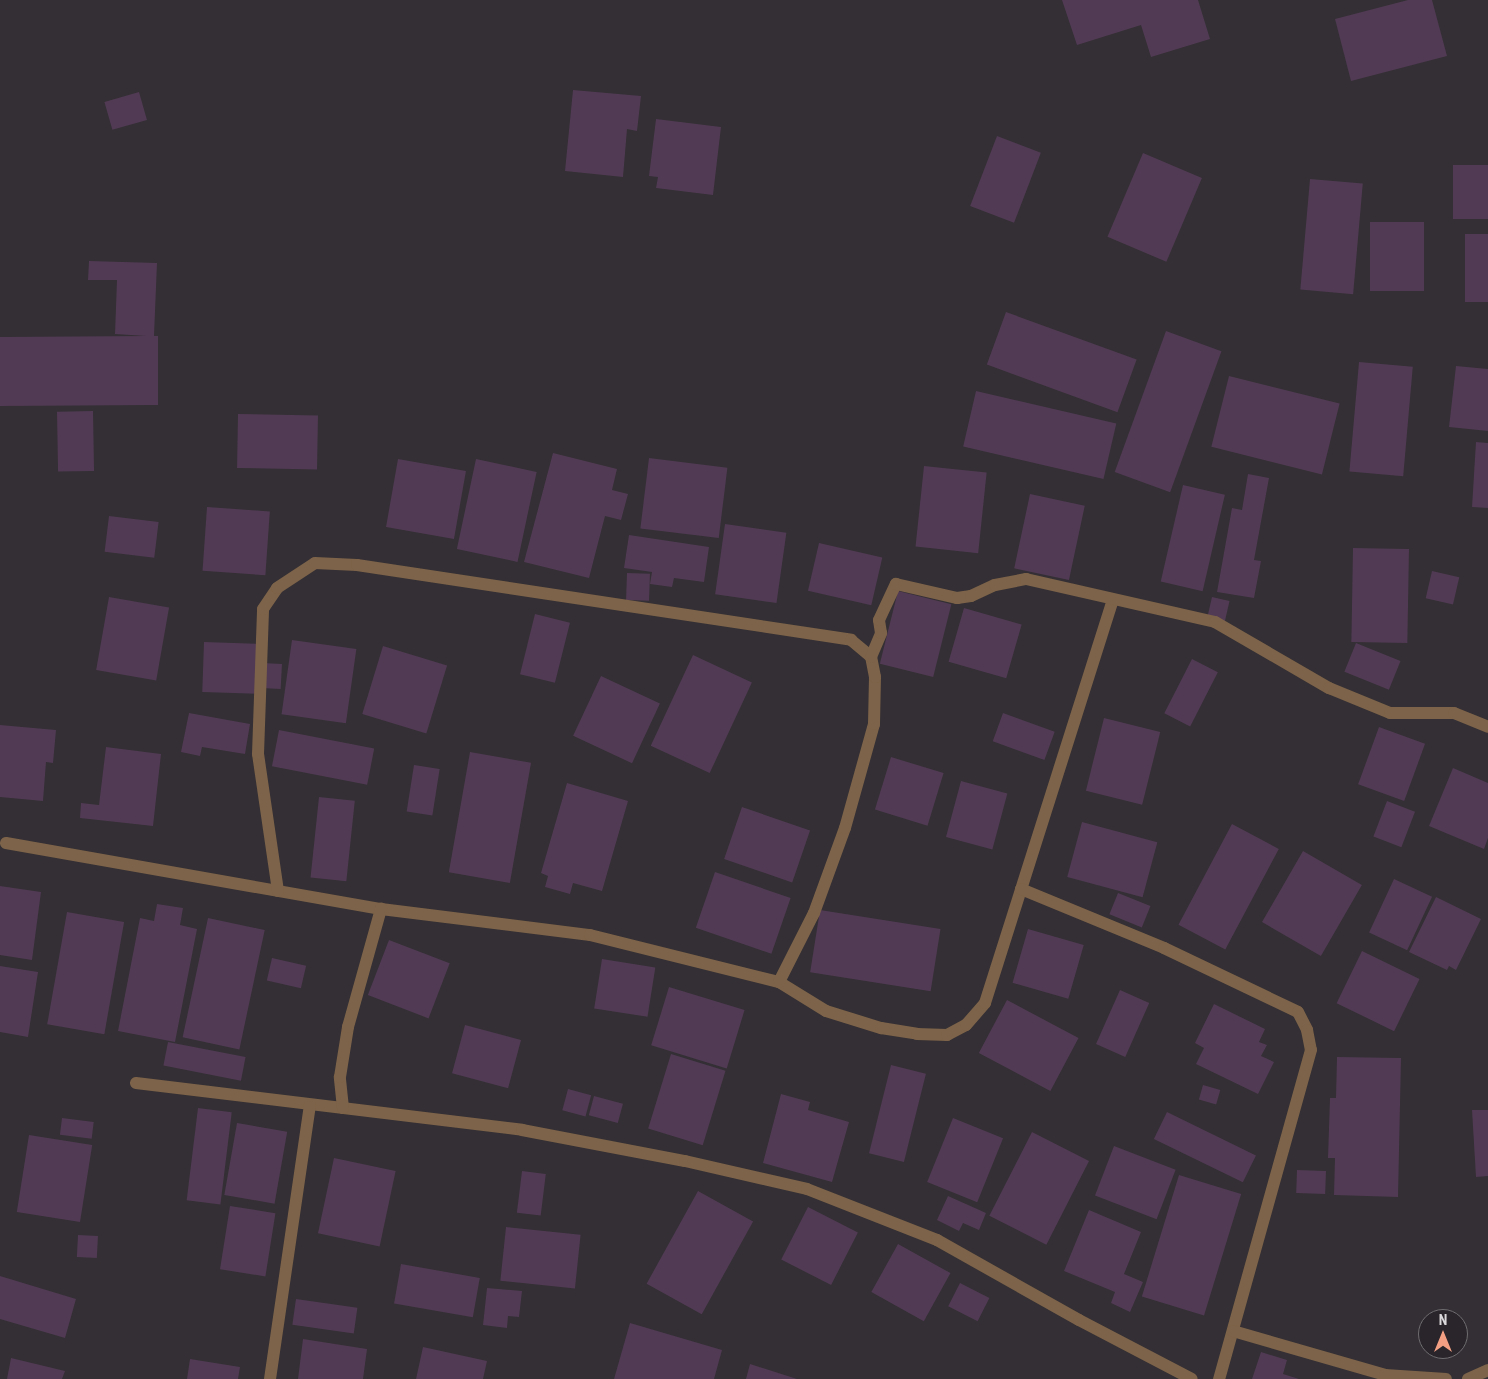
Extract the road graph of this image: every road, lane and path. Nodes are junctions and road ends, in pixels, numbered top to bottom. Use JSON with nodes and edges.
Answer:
{"nodes":[{"id":1,"x":1112,"y":600,"type":"junction"},
{"id":2,"x":871,"y":657,"type":"junction"},
{"id":3,"x":1488,"y":727,"type":"edge"},
{"id":4,"x":6,"y":843,"type":"dead end"},
{"id":5,"x":1021,"y":889,"type":"junction"},
{"id":6,"x":278,"y":891,"type":"junction"},
{"id":7,"x":381,"y":909,"type":"junction"},
{"id":8,"x":779,"y":982,"type":"junction"},
{"id":9,"x":136,"y":1083,"type":"dead end"},
{"id":10,"x":310,"y":1105,"type":"junction"},
{"id":11,"x":343,"y":1108,"type":"junction"},
{"id":12,"x":1234,"y":1331,"type":"junction"},
{"id":13,"x":1488,"y":1370,"type":"edge"},
{"id":14,"x":270,"y":1379,"type":"edge"},
{"id":15,"x":1192,"y":1379,"type":"edge"},
{"id":16,"x":1219,"y":1379,"type":"edge"},
{"id":17,"x":1446,"y":1379,"type":"edge"},
{"id":18,"x":1468,"y":1379,"type":"edge"}],
"edges":[{"from":1,"to":2,"type":"street"},
{"from":1,"to":3,"type":"street"},
{"from":1,"to":5,"type":"street"},
{"from":2,"to":6,"type":"street"},
{"from":2,"to":8,"type":"street"},
{"from":4,"to":6,"type":"street"},
{"from":5,"to":8,"type":"street"},
{"from":5,"to":12,"type":"street"},
{"from":6,"to":7,"type":"street"},
{"from":7,"to":8,"type":"street"},
{"from":7,"to":11,"type":"street"},
{"from":9,"to":10,"type":"street"},
{"from":10,"to":11,"type":"street"},
{"from":10,"to":14,"type":"street"},
{"from":11,"to":15,"type":"street"},
{"from":12,"to":16,"type":"street"},
{"from":12,"to":17,"type":"street"},
{"from":13,"to":18,"type":"street"}]}
